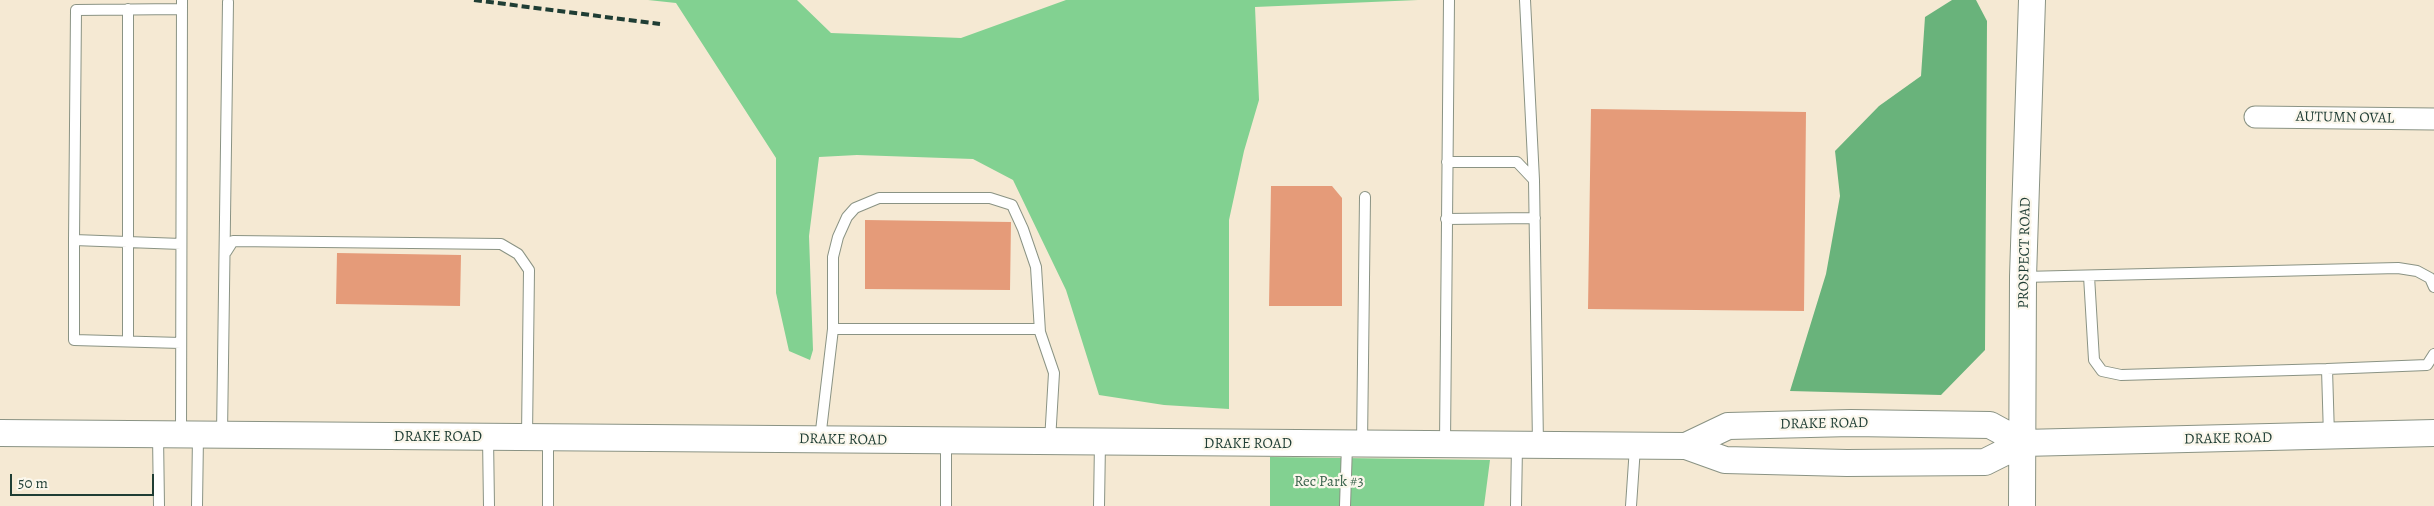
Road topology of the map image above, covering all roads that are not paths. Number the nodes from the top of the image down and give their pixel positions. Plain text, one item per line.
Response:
1 (1449, 0) edge
2 (1525, 0) edge
3 (2032, 0) edge
4 (228, 2) dead end
5 (182, 4) edge
6 (128, 9) junction
7 (2255, 117) dead end
8 (2434, 119) edge
9 (1447, 162) junction
10 (1534, 180) junction
11 (1365, 197) dead end
12 (1534, 218) junction
13 (1446, 219) junction
14 (74, 240) junction
15 (128, 242) junction
16 (181, 244) junction
17 (226, 252) junction
18 (2089, 276) junction
19 (2023, 278) junction
20 (2434, 287) edge
21 (833, 329) junction
22 (1040, 332) junction
23 (128, 341) junction
24 (181, 342) junction
25 (2434, 354) edge
26 (2326, 369) junction
27 (0, 433) edge
28 (2434, 433) edge
29 (190, 435) junction
30 (488, 437) junction
31 (2329, 437) junction
32 (537, 438) junction
33 (820, 440) junction
34 (946, 441) junction
35 (1050, 442) junction
36 (1100, 442) junction
37 (2023, 443) junction
38 (1354, 444) junction
39 (1445, 445) junction
40 (1527, 446) junction
41 (1686, 446) junction
42 (1635, 447) junction
43 (159, 506) edge
44 (197, 506) edge
45 (489, 506) edge
46 (548, 506) edge
47 (946, 506) edge
48 (1099, 506) edge
49 (1345, 506) edge
50 (1516, 506) edge
51 (1632, 506) edge
52 (2022, 506) edge

1 - 9 lane
2 - 10 lane
3 - 19 street, PROSPECT ROAD
4 - 17 lane
5 - 6 lane
5 - 16 lane
6 - 14 lane
6 - 15 lane
7 - 8 street, AUTUMN OVAL
9 - 10 lane
9 - 13 lane
10 - 12 lane
11 - 38 lane
12 - 13 lane
12 - 40 lane
13 - 39 lane
14 - 15 lane
14 - 23 lane
15 - 16 lane
15 - 23 lane
16 - 24 lane
17 - 29 lane
17 - 32 lane
18 - 19 lane
18 - 20 lane
18 - 26 lane
19 - 37 street, PROSPECT ROAD
21 - 22 lane
21 - 22 lane
21 - 33 lane
22 - 35 lane
23 - 24 lane
24 - 29 lane
25 - 26 lane
26 - 31 lane
27 - 29 street, DRAKE ROAD
28 - 31 street, DRAKE ROAD
29 - 30 street, DRAKE ROAD
29 - 43 lane
29 - 44 lane
30 - 32 street, DRAKE ROAD
30 - 45 lane
31 - 37 street, DRAKE ROAD
32 - 33 street, DRAKE ROAD
32 - 46 lane
33 - 34 street, DRAKE ROAD
34 - 35 street, DRAKE ROAD
34 - 47 lane
35 - 36 street, DRAKE ROAD
36 - 38 street, DRAKE ROAD
36 - 48 lane
37 - 41 street, DRAKE ROAD
37 - 41 street, DRAKE ROAD
37 - 52 street, PROSPECT ROAD
38 - 39 street, DRAKE ROAD
38 - 49 lane
39 - 40 street, DRAKE ROAD
40 - 42 street, DRAKE ROAD
40 - 50 lane
41 - 42 street, DRAKE ROAD
42 - 51 lane

